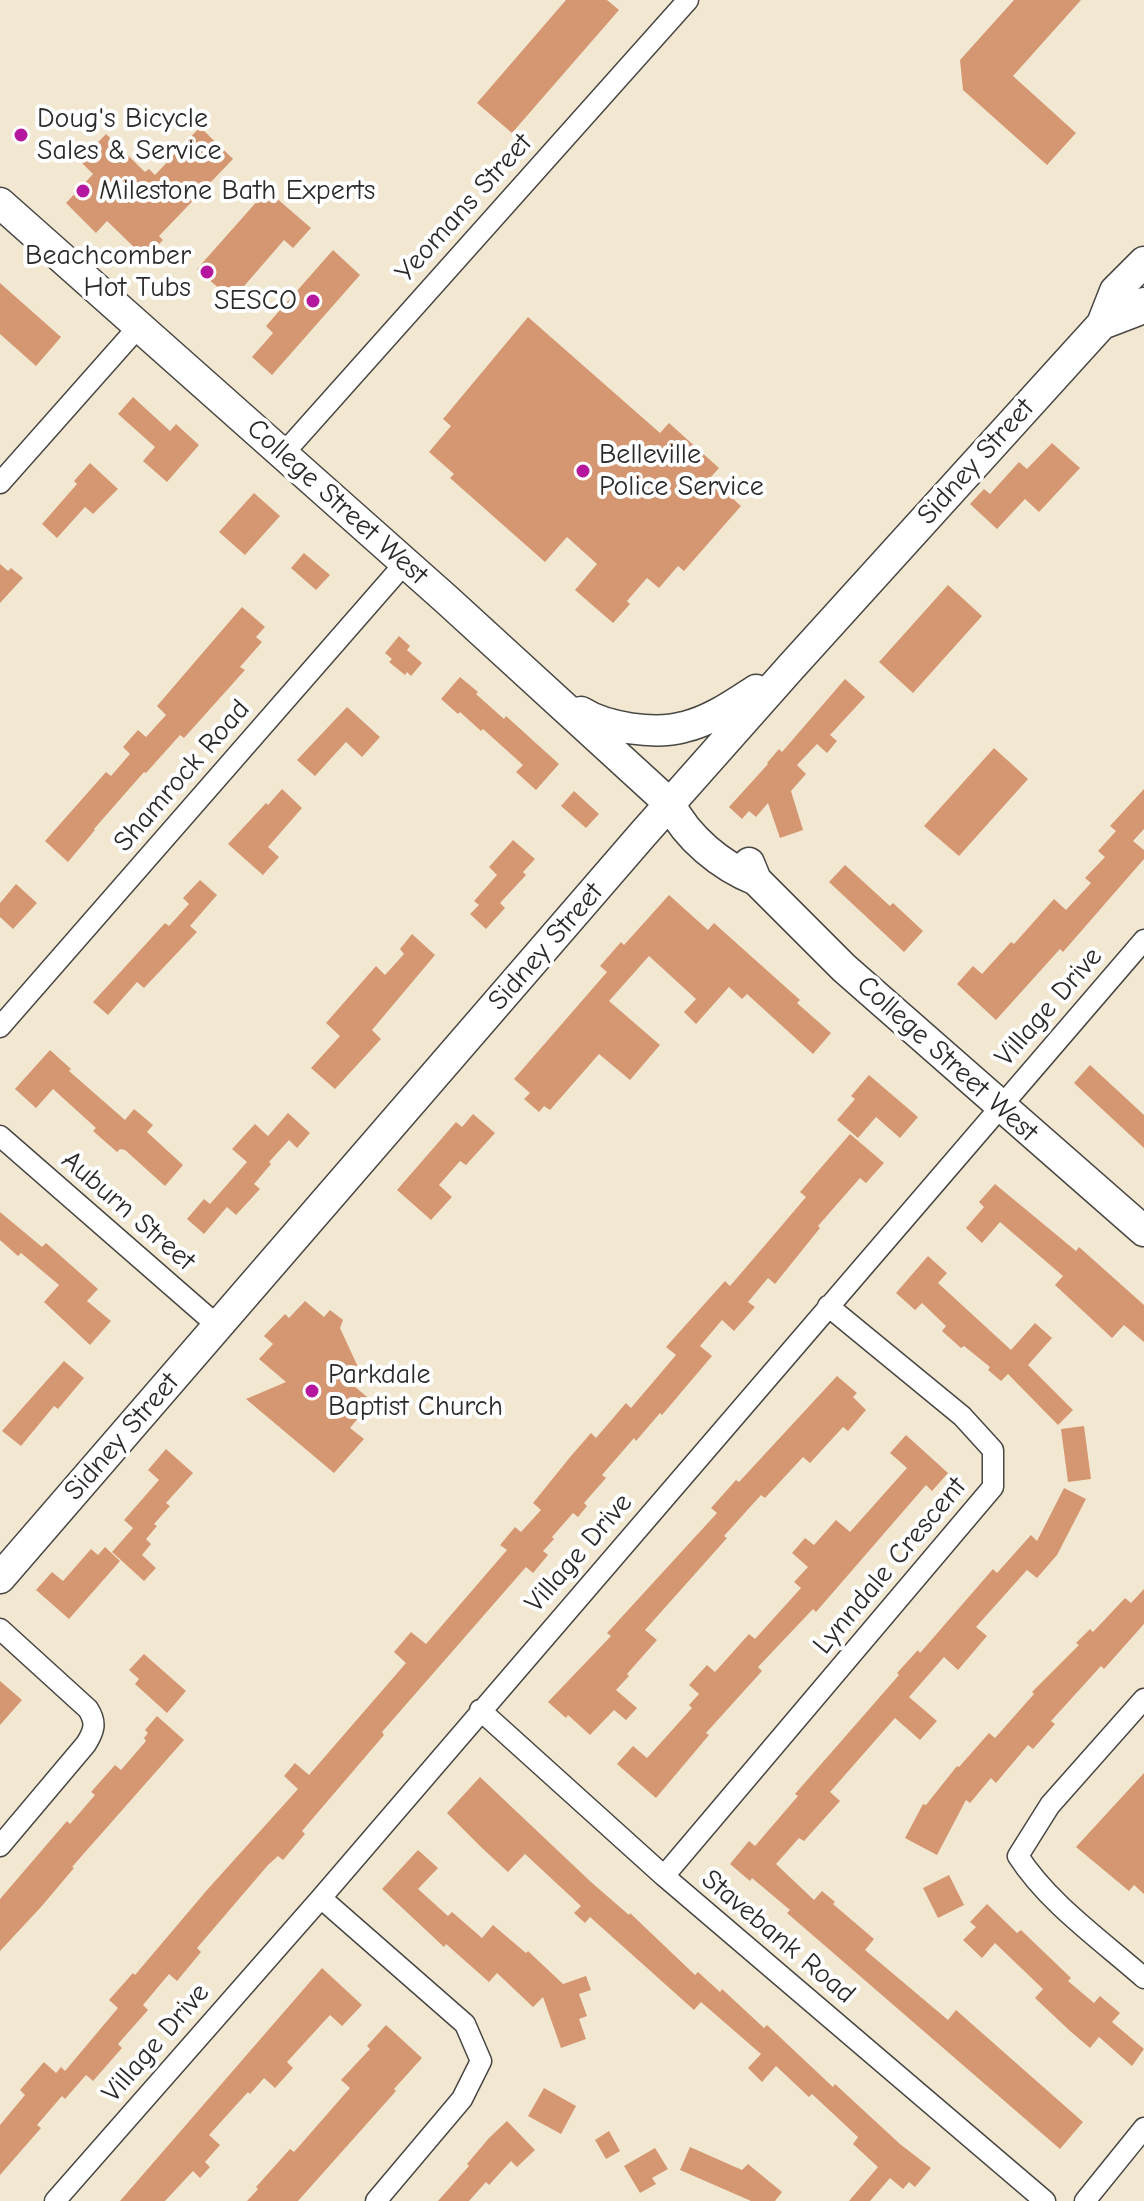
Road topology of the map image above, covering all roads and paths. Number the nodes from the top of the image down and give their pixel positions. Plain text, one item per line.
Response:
1 (688, 0) edge
2 (0, 203) edge
3 (1144, 262) edge
4 (1144, 303) edge
5 (1102, 324) junction
6 (140, 325) junction
7 (283, 454) junction
8 (0, 483) edge
9 (405, 563) junction
10 (791, 667) junction
11 (555, 697) junction
12 (670, 804) junction
13 (1144, 940) edge
14 (0, 1027) edge
15 (1000, 1107) junction
16 (0, 1136) edge
17 (1144, 1231) edge
18 (828, 1306) junction
19 (219, 1327) junction
20 (0, 1578) edge
21 (0, 1629) edge
22 (1144, 1699) edge
23 (480, 1710) junction
24 (0, 1846) edge
25 (664, 1876) junction
26 (321, 1898) junction
27 (1144, 1978) edge
28 (1144, 2128) edge
29 (55, 2201) edge
30 (376, 2201) edge
31 (1045, 2201) edge
32 (1085, 2201) edge

1 - 7 street, Yeomans Street
2 - 6 main road, College Street West
3 - 5 main road, Sidney Street
4 - 5 main road, Sidney Street
5 - 10 main road, Sidney Street
6 - 7 main road, College Street West
6 - 8 street
7 - 9 main road, College Street West
9 - 11 main road, College Street West
9 - 14 street, Shamrock Road
10 - 11 main road
10 - 12 main road, Sidney Street
11 - 12 main road, College Street West
12 - 15 main road, College Street West
12 - 19 main road, Sidney Street
13 - 15 street, Village Drive
15 - 17 main road, College Street West
15 - 18 street, Village Drive
16 - 19 street, Auburn Street
18 - 23 street, Village Drive
18 - 25 street, Lynndale Crescent
19 - 20 main road, Sidney Street
21 - 24 street
22 - 27 street
23 - 25 street, Stavebank Road
23 - 26 street, Village Drive
25 - 31 street, Stavebank Road
26 - 29 street, Village Drive
26 - 30 street
28 - 32 street

